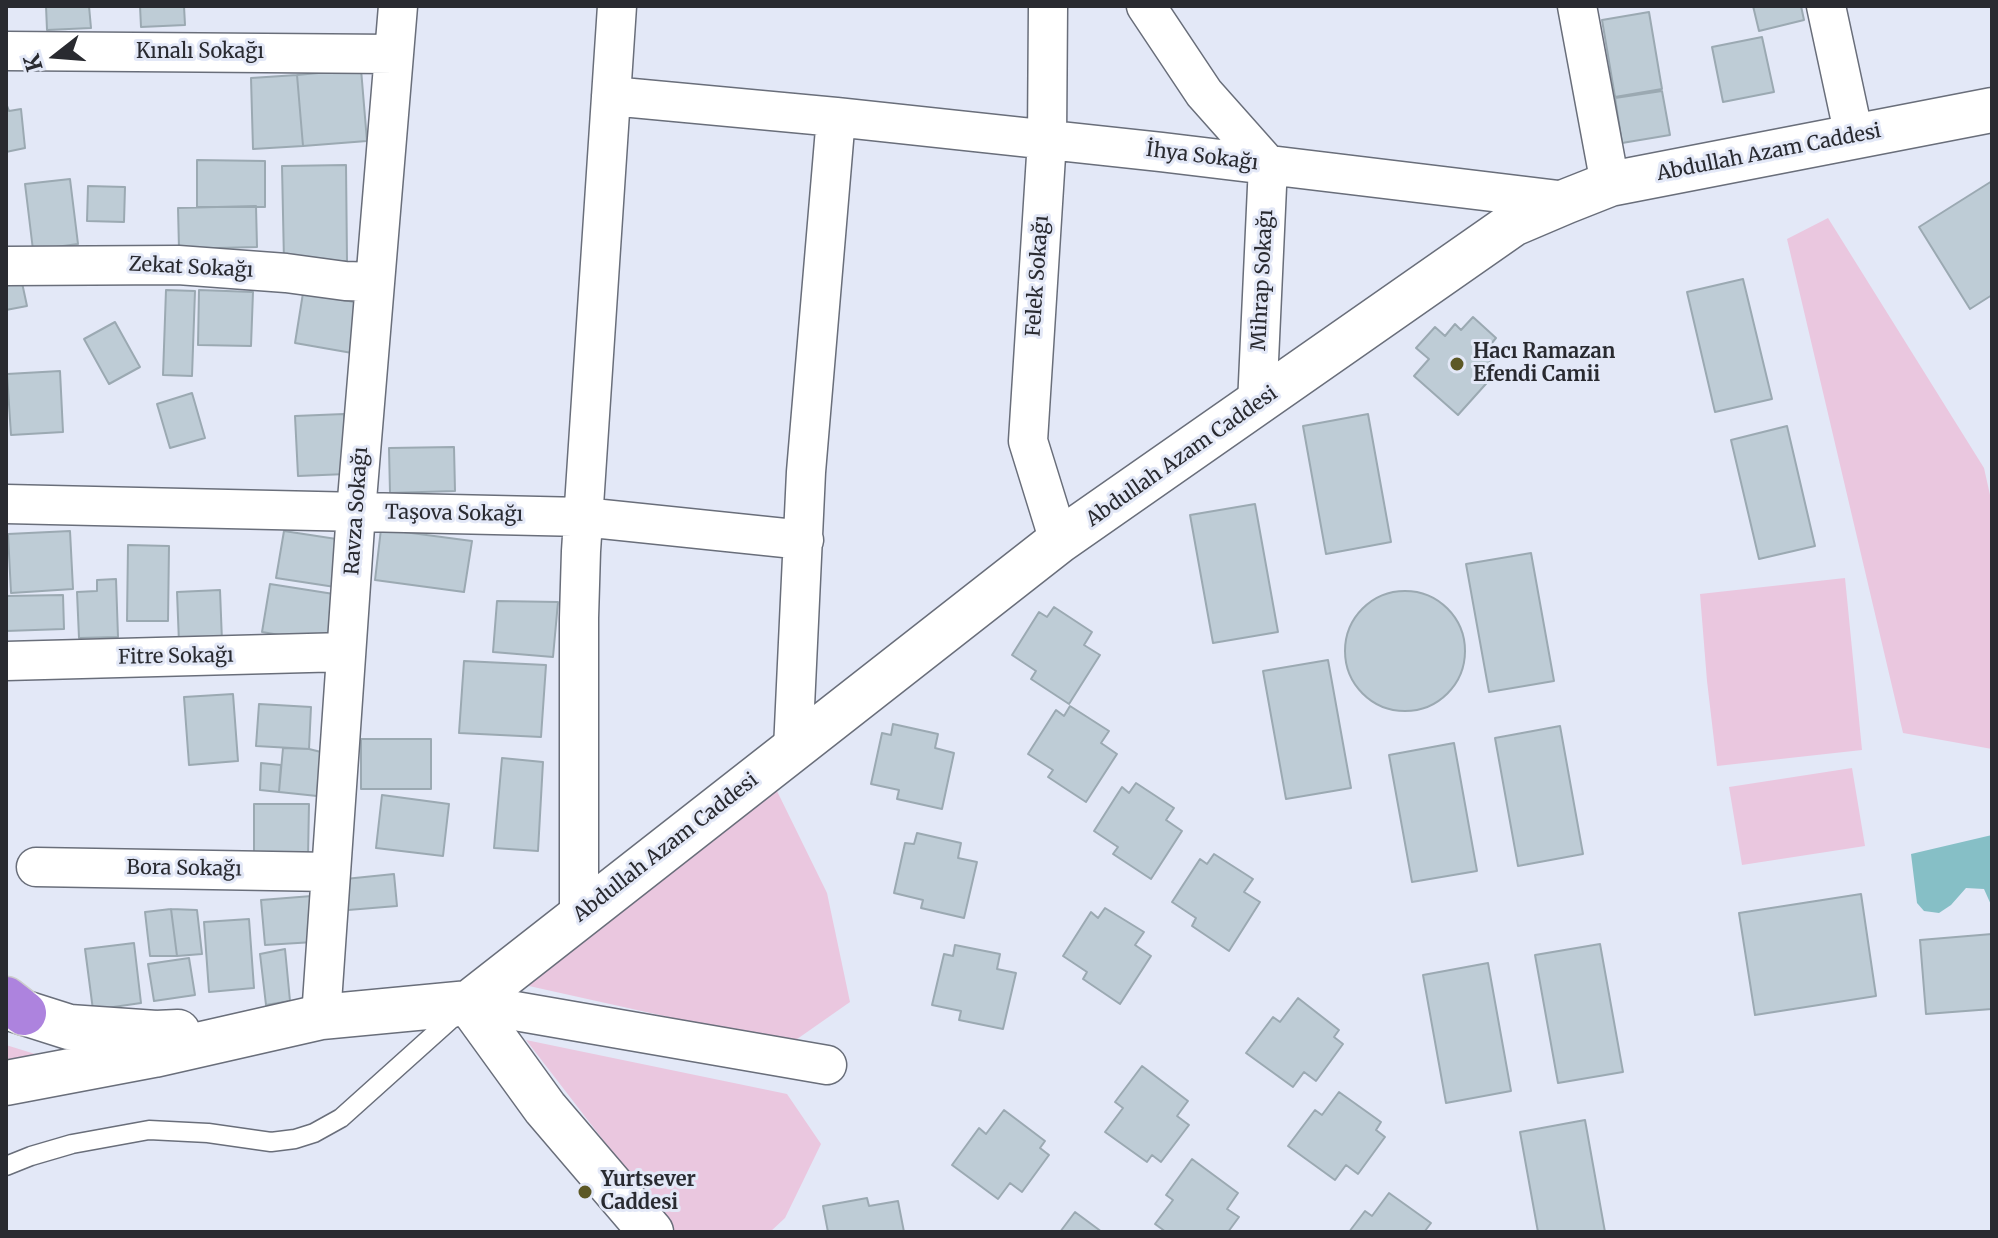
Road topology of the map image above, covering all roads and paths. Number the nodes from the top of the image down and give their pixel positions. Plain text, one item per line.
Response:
1 (398, 6) edge
2 (617, 6) edge
3 (1048, 6) edge
4 (1146, 6) edge
5 (1577, 6) edge
6 (1826, 6) edge
7 (6, 51) edge
8 (394, 54) junction
9 (611, 96) junction
10 (1992, 110) edge
11 (836, 117) junction
12 (1854, 136) junction
13 (1047, 140) junction
14 (1268, 165) junction
15 (1610, 184) junction
16 (1567, 201) junction
17 (6, 266) edge
18 (375, 282) junction
19 (1257, 404) junction
20 (6, 504) edge
21 (356, 512) junction
22 (583, 517) junction
23 (804, 540) junction
24 (1059, 541) junction
25 (346, 652) junction
26 (6, 661) edge
27 (793, 749) junction
28 (36, 867) dead end
29 (331, 872) junction
30 (579, 916) junction
31 (469, 1003) junction
32 (12, 1006) edge
33 (321, 1017) junction
34 (260, 1030) junction
35 (827, 1065) dead end
36 (6, 1083) edge
37 (6, 1166) edge
38 (651, 1232) edge

1 - 8 street, Ravza Sokağı
2 - 9 street
3 - 13 street, Felek Sokağı
4 - 14 street
5 - 15 street
6 - 12 street
7 - 8 street, Kınalı Sokağı
8 - 18 street, Ravza Sokağı
9 - 11 street, İhya Sokağı
9 - 22 street
10 - 12 street, Abdullah Azam Caddesi
11 - 13 street, İhya Sokağı
11 - 23 street
12 - 15 street, Abdullah Azam Caddesi
13 - 14 street, İhya Sokağı
13 - 24 street, Felek Sokağı
14 - 16 street, İhya Sokağı
14 - 19 street, Mihrap Sokağı
15 - 16 street, Abdullah Azam Caddesi
16 - 19 street, Abdullah Azam Caddesi
17 - 18 street, Zekat Sokağı
18 - 21 street, Ravza Sokağı
19 - 24 street, Abdullah Azam Caddesi
20 - 21 street, Taşova Sokağı
21 - 22 street, Taşova Sokağı
21 - 25 street, Ravza Sokağı
22 - 23 street, Taşova Sokağı
22 - 30 street
23 - 27 street
24 - 27 street, Abdullah Azam Caddesi
25 - 26 street, Fitre Sokağı
25 - 29 street, Ravza Sokağı
27 - 30 street, Abdullah Azam Caddesi
28 - 29 street, Bora Sokağı
29 - 33 street, Ravza Sokağı
30 - 31 street, Abdullah Azam Caddesi
31 - 33 street
31 - 35 street
31 - 37 lane
31 - 38 street
32 - 34 street
33 - 34 street
34 - 36 street

